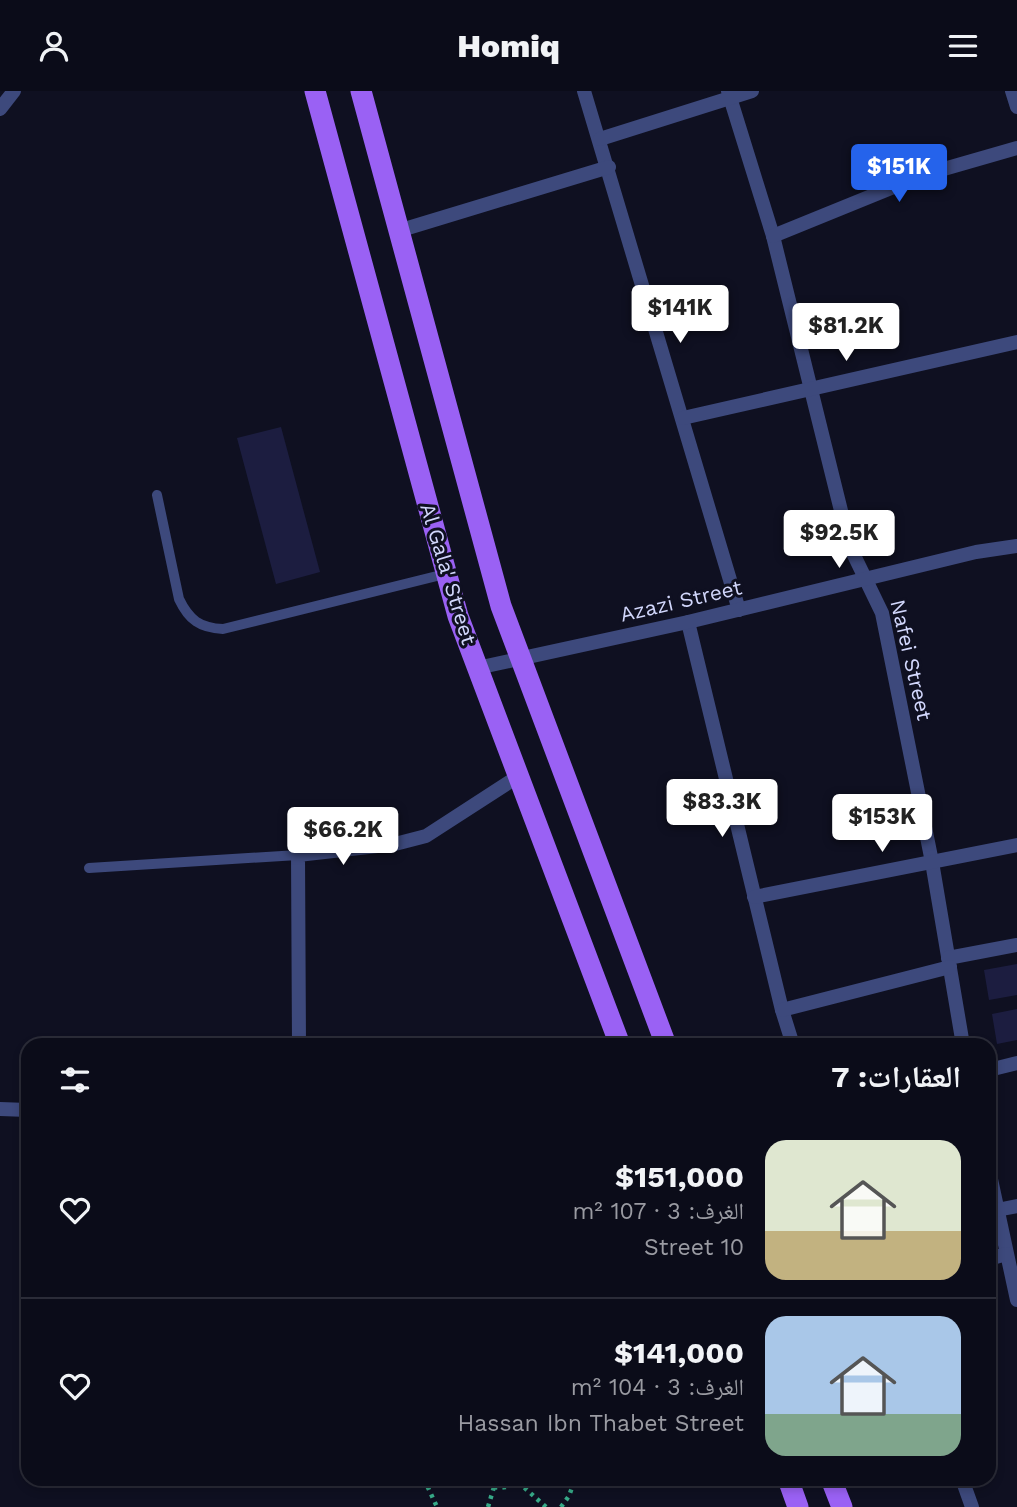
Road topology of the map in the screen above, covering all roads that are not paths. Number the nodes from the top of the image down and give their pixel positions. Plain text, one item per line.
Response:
1 (14, 91) edge
2 (315, 91) edge
3 (360, 91) edge
4 (584, 91) edge
5 (752, 91) edge
6 (1012, 91) edge
7 (729, 95) edge
8 (1017, 107) edge
9 (0, 109) edge
10 (600, 139) junction
11 (1017, 148) edge
12 (609, 167) junction
13 (398, 231) junction
14 (773, 236) junction
15 (1017, 342) edge
16 (813, 388) junction
17 (683, 418) junction
18 (157, 495) dead end
19 (1017, 546) edge
20 (445, 574) junction
21 (865, 579) junction
22 (739, 610) junction
23 (688, 622) junction
24 (520, 658) junction
25 (477, 668) junction
26 (517, 777) junction
27 (1017, 845) edge
28 (298, 855) junction
29 (932, 862) junction
30 (89, 868) dead end
31 (754, 897) junction
32 (1017, 945) edge
33 (949, 962) junction
34 (782, 1010) junction
35 (299, 1038) edge
36 (617, 1038) edge
37 (663, 1038) edge
38 (791, 1038) edge
39 (963, 1038) edge
40 (1017, 1063) edge
41 (996, 1068) edge
42 (0, 1109) edge
43 (21, 1110) edge
44 (996, 1205) edge
45 (1017, 1206) edge
46 (997, 1210) junction
47 (1006, 1254) junction
48 (996, 1257) edge
49 (1017, 1300) edge
50 (791, 1486) edge
51 (834, 1486) edge
52 (964, 1486) edge
53 (799, 1507) edge
54 (842, 1507) edge
55 (972, 1507) edge

1 - 9 street
2 - 20 main road, Al Gala' Street
3 - 13 main road, Al Gala' Street
4 - 10 street
5 - 7 street
6 - 8 street
7 - 10 street
7 - 14 street, Nafei Street
10 - 12 street
11 - 14 street
12 - 13 street
12 - 17 street
13 - 24 main road, Al Gala' Street
14 - 16 street, Nafei Street
15 - 16 street
16 - 17 street
16 - 21 street, Nafei Street
17 - 22 street
18 - 20 lane
19 - 21 street, Azazi Street
20 - 25 main road, Al Gala' Street
21 - 22 street, Azazi Street
21 - 29 street, Nafei Street
22 - 23 street, Azazi Street
23 - 24 street, Azazi Street
23 - 31 street
24 - 25 street, Azazi Street
24 - 37 main road, Al Gala' Street
25 - 26 main road, Al Gala' Street
26 - 28 street
26 - 36 main road, Al Gala' Street
27 - 29 street
28 - 30 lane
28 - 35 street
29 - 31 street
29 - 33 street, Nafei Street
31 - 34 street
32 - 33 street
33 - 34 street
33 - 39 street, Nafei Street
34 - 38 street
40 - 41 street
42 - 43 street
44 - 46 street
45 - 46 street
46 - 47 street
47 - 48 street
47 - 49 street
50 - 53 main road
51 - 54 main road
52 - 55 street

